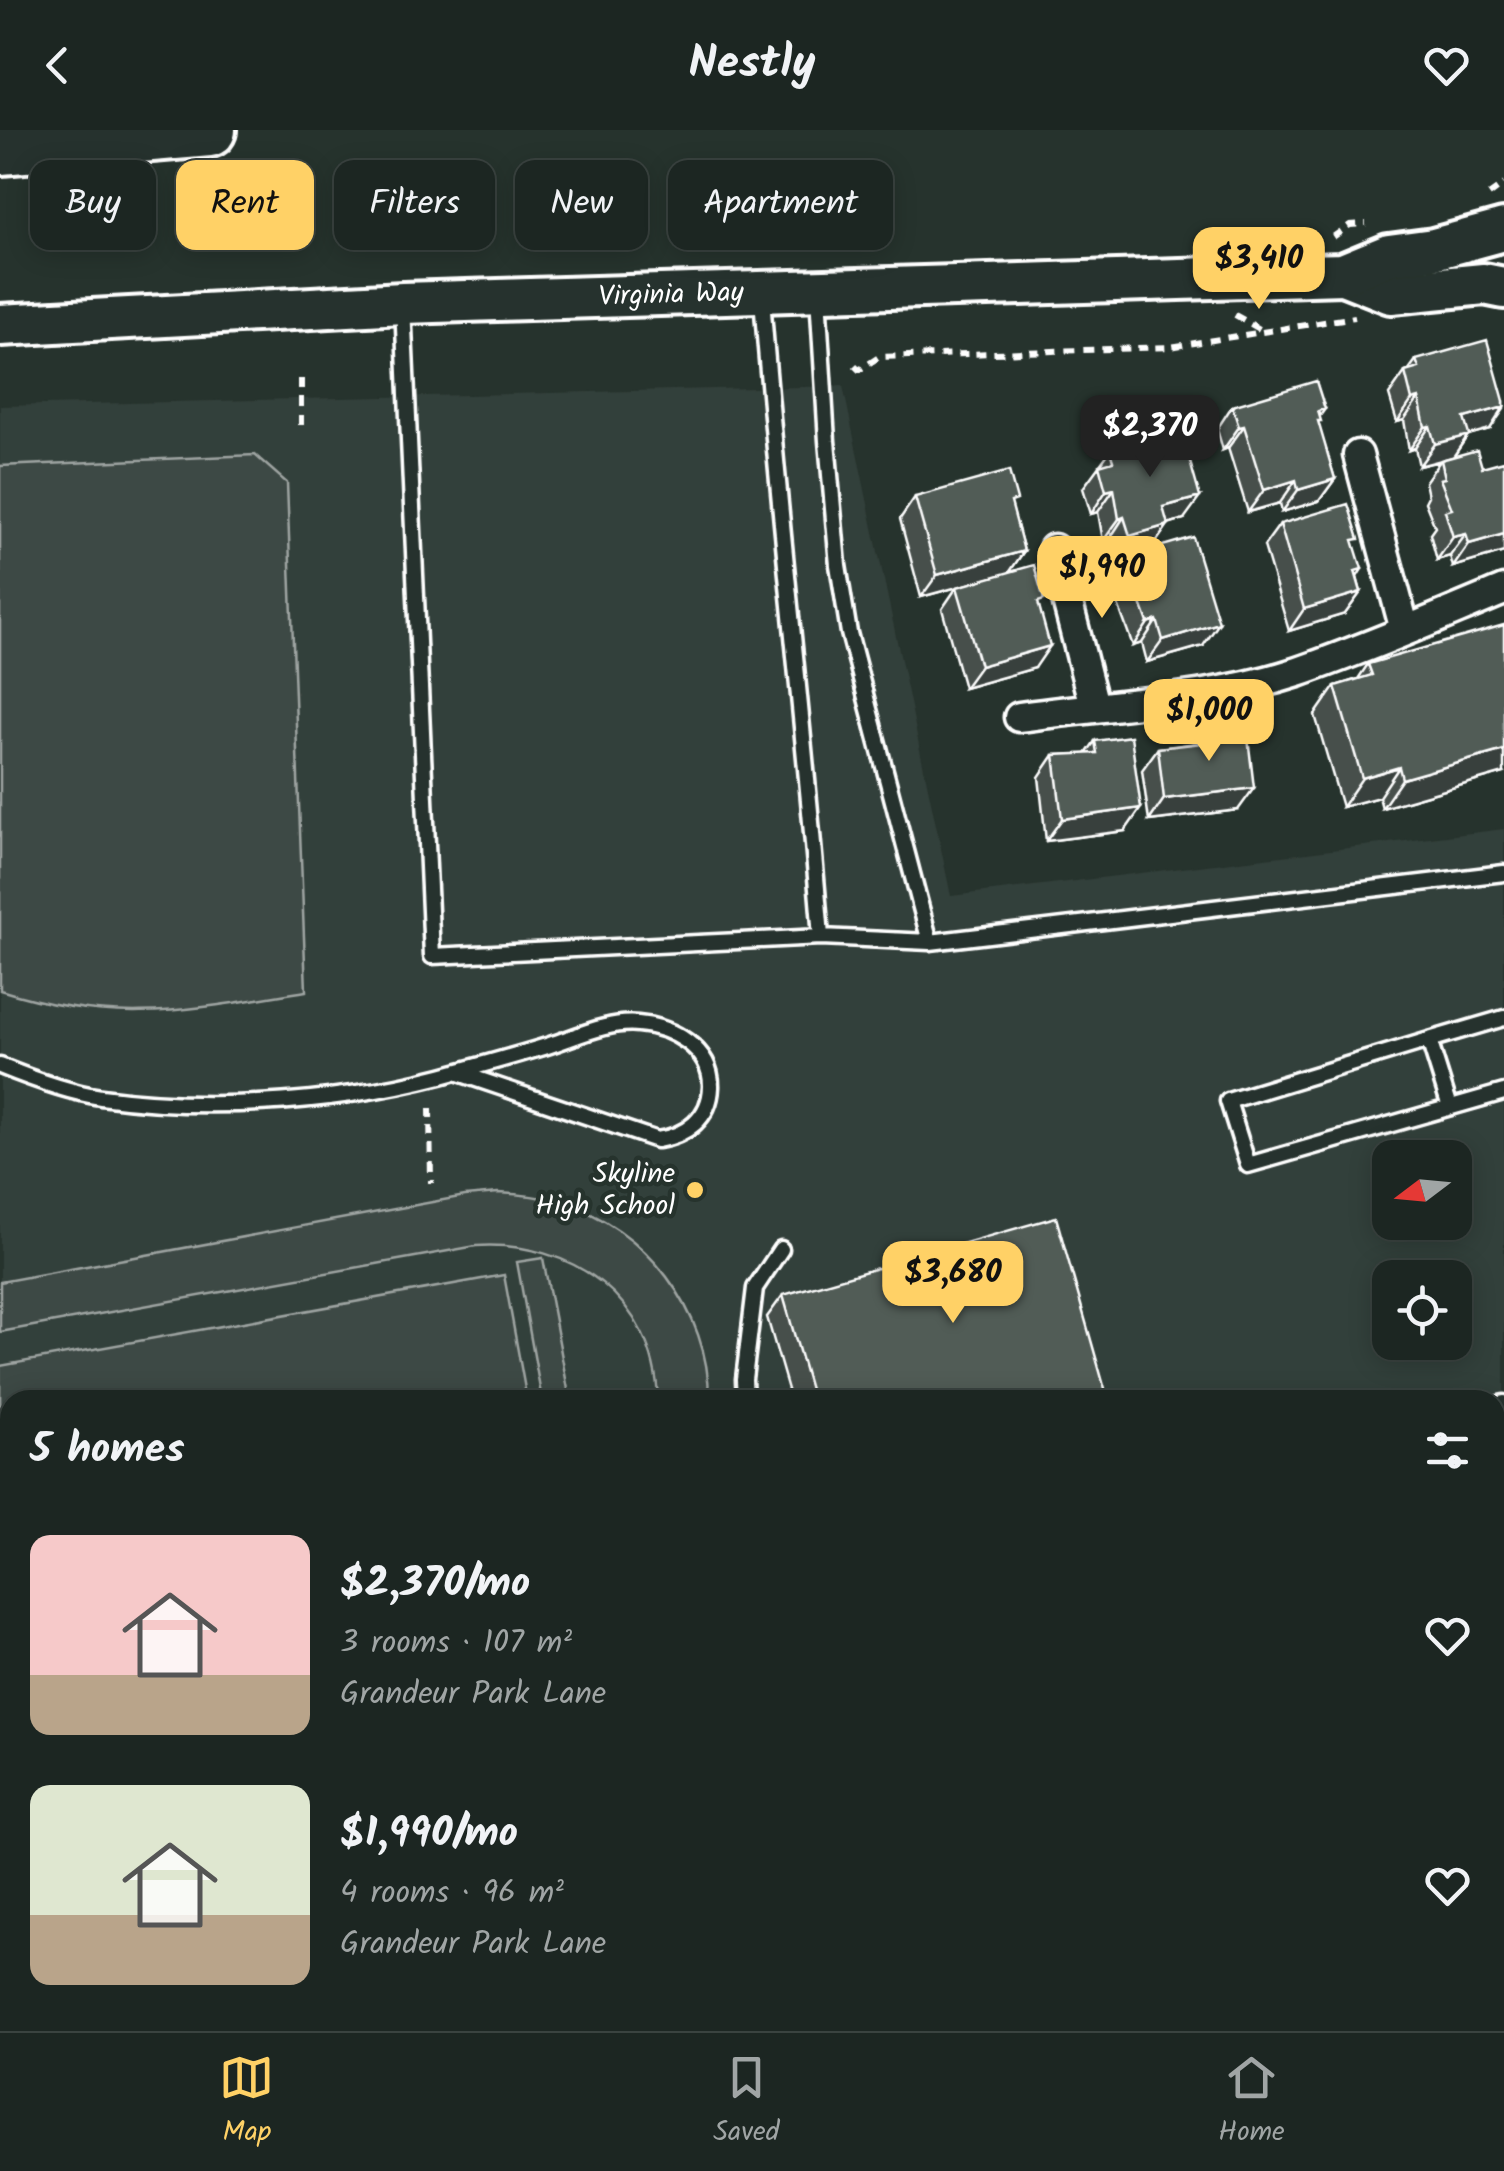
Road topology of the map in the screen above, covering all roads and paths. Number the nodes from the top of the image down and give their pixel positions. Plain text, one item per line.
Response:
1 (209, 130) edge
2 (0, 148) edge
3 (1504, 230) edge
4 (1343, 274) junction
5 (1504, 288) edge
6 (818, 291) junction
7 (761, 292) junction
8 (403, 302) junction
9 (1363, 316) dead end
10 (0, 324) edge
11 (855, 366) dead end
12 (301, 371) dead end
13 (301, 425) dead end
14 (1358, 455) dead end
15 (1054, 549) dead end
16 (1504, 590) edge
17 (1405, 630) junction
18 (1094, 706) junction
19 (1019, 717) dead end
20 (1504, 873) edge
21 (821, 937) junction
22 (930, 942) junction
23 (1504, 1018) edge
24 (1428, 1040) junction
25 (0, 1066) edge
26 (456, 1072) junction
27 (1504, 1092) edge
28 (1450, 1107) junction
29 (430, 1108) dead end
30 (432, 1183) dead end
31 (781, 1249) dead end
32 (745, 1390) edge

1 - 2 highway
3 - 4 street, Virginia Way
4 - 5 street, Virginia Way
4 - 6 street, Virginia Way
6 - 7 street, Virginia Way
6 - 22 lane
7 - 8 street, Virginia Way
7 - 21 lane
8 - 10 street, Virginia Way
8 - 21 lane
9 - 11 path
12 - 13 path
14 - 17 street
15 - 18 street
16 - 17 street
17 - 18 street
18 - 19 street
20 - 22 lane
21 - 22 lane
23 - 24 lane
24 - 28 lane
24 - 28 lane
25 - 26 lane
26 - 26 lane
27 - 28 lane
29 - 30 path
31 - 32 lane

